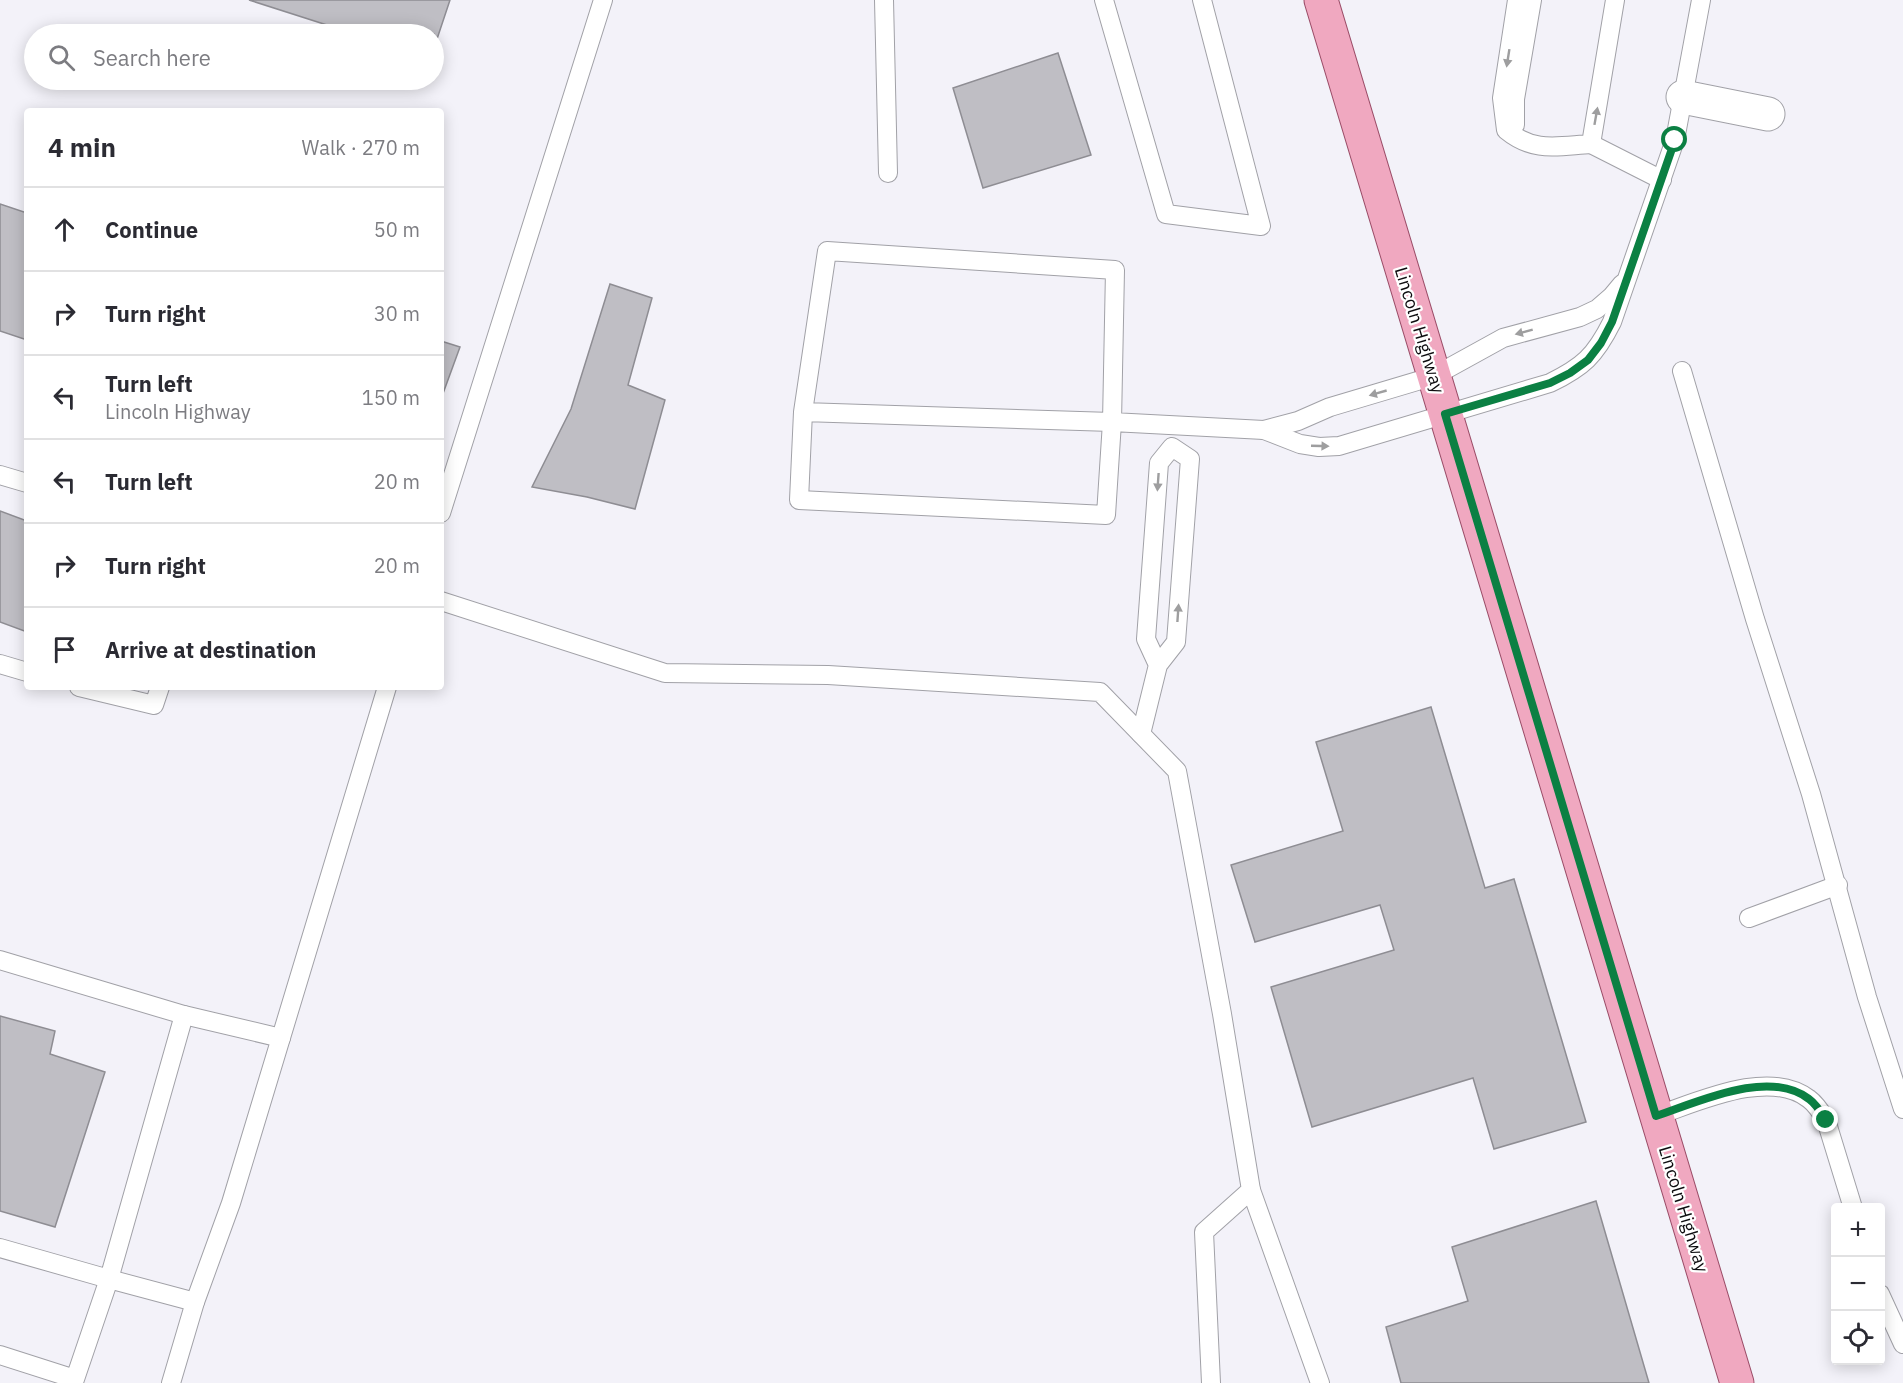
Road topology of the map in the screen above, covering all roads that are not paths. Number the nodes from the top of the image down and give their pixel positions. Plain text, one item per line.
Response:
1 (603, 0) edge
2 (884, 0) edge
3 (1104, 0) edge
4 (1202, 0) edge
5 (1321, 0) edge
6 (1517, 0) edge
7 (1532, 0) edge
8 (1616, 0) edge
9 (1701, 0) edge
10 (1683, 97) junction
11 (1768, 114) dead end
12 (1520, 141) junction
13 (1591, 144) junction
14 (888, 173) dead end
15 (1662, 180) junction
16 (1628, 276) junction
17 (1682, 371) dead end
18 (1434, 376) junction
19 (803, 412) junction
20 (1445, 414) junction
21 (1112, 422) junction
22 (1169, 424) junction
23 (1264, 430) junction
24 (1172, 447) junction
25 (0, 476) edge
26 (24, 482) edge
27 (444, 504) edge
28 (444, 602) edge
29 (0, 664) edge
30 (1158, 665) junction
31 (24, 671) edge
32 (92, 690) edge
33 (159, 690) edge
34 (386, 690) edge
35 (1141, 734) junction
36 (1838, 885) junction
37 (1749, 918) dead end
38 (0, 960) edge
39 (184, 1015) junction
40 (280, 1038) junction
41 (1903, 1109) edge
42 (1656, 1116) junction
43 (1251, 1190) junction
44 (1851, 1203) edge
45 (0, 1248) edge
46 (110, 1279) junction
47 (195, 1302) junction
48 (1885, 1303) edge
49 (1903, 1344) edge
50 (0, 1354) edge
51 (75, 1381) edge
52 (171, 1383) edge
53 (1211, 1383) edge
54 (1320, 1383) edge
55 (1737, 1383) edge

1 - 27 lane
2 - 14 lane
3 - 4 lane
5 - 18 main road, Lincoln Highway
6 -> 12 lane
7 - 12 lane
13 -> 8 lane
9 - 10 lane
10 - 11 street
10 - 15 lane
12 - 13 lane
13 - 15 lane
15 - 16 lane
16 -> 18 lane
16 - 20 lane
17 - 36 lane
18 - 20 main road, Lincoln Highway
18 -> 23 lane
19 - 21 lane
19 - 21 lane
19 - 21 lane
23 -> 20 lane
20 - 42 main road, Lincoln Highway
21 - 22 lane
22 - 23 lane
22 - 24 lane
24 -> 30 lane
30 -> 24 lane
25 - 26 lane
28 - 35 lane
29 - 31 lane
30 - 35 lane
32 - 33 lane
34 - 40 lane
35 - 43 lane
36 - 37 lane
36 - 41 lane
38 - 39 lane
39 - 40 lane
39 - 46 lane
40 - 47 lane
42 - 44 lane
42 - 55 main road, Lincoln Highway
43 - 53 lane
43 - 54 lane
45 - 46 lane
46 - 47 lane
46 - 51 lane
47 - 52 lane
48 - 49 lane
50 - 51 lane

